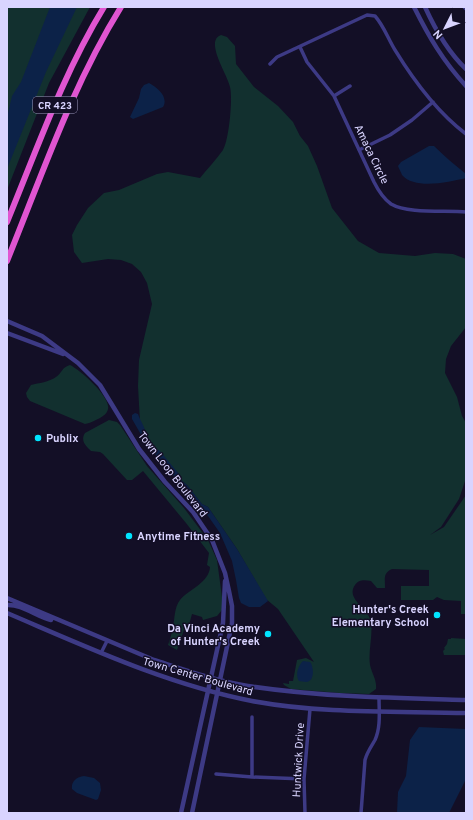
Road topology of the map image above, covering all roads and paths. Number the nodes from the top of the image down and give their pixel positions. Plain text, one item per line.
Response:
1 (104, 7) edge
2 (121, 7) edge
3 (414, 7) edge
4 (425, 7) edge
5 (300, 46) junction
6 (270, 64) dead end
7 (466, 70) edge
8 (350, 86) dead end
9 (466, 86) edge
10 (334, 96) junction
11 (433, 102) junction
12 (466, 134) edge
13 (359, 150) junction
14 (466, 212) edge
15 (7, 222) edge
16 (7, 260) edge
17 (7, 321) edge
18 (7, 333) edge
19 (42, 336) junction
20 (28, 342) junction
21 (67, 355) junction
22 (225, 573) junction
23 (7, 598) edge
24 (7, 606) edge
25 (7, 613) edge
26 (59, 621) junction
27 (107, 641) junction
28 (101, 654) junction
29 (211, 677) junction
30 (221, 680) junction
31 (207, 690) junction
32 (217, 693) junction
33 (379, 698) junction
34 (466, 700) edge
35 (310, 709) junction
36 (379, 711) junction
37 (466, 713) edge
38 (252, 717) dead end
39 (216, 774) dead end
40 (252, 777) junction
41 (304, 779) junction
42 (180, 813) edge
43 (192, 813) edge
44 (305, 813) edge
45 (361, 813) edge

1 - 15 highway, CR 423
2 - 16 highway, CR 423
3 - 9 street
4 - 7 street
5 - 6 street
5 - 10 street, Amaca Circle
5 - 11 street
8 - 10 street
10 - 13 street, Amaca Circle
11 - 12 street
11 - 13 street
13 - 14 street, Amaca Circle
17 - 19 street, Town Loop Boulevard
18 - 20 street, Town Loop Boulevard
19 - 20 street
19 - 21 street, Town Loop Boulevard
20 - 21 street, Town Loop Boulevard
21 - 22 street, Town Loop Boulevard
22 - 29 street, Town Loop Boulevard
22 - 30 street, Town Loop Boulevard
23 - 26 street, Town Center Boulevard
24 - 26 street, Town Center Boulevard
25 - 28 street, Town Center Boulevard
26 - 27 street, Town Center Boulevard
27 - 28 street
27 - 29 street, Town Center Boulevard
28 - 31 street, Town Center Boulevard
29 - 30 street, Town Center Boulevard
29 - 31 street, Town Loop Boulevard
30 - 32 street, Town Loop Boulevard
30 - 33 street, Town Center Boulevard
31 - 32 street, Town Center Boulevard
31 - 42 street, Town Loop Boulevard
32 - 35 street, Town Center Boulevard
32 - 43 street, Town Loop Boulevard
33 - 34 street, Town Center Boulevard
33 - 36 street
35 - 36 street, Town Center Boulevard
35 - 41 street, Huntwick Drive
36 - 37 street, Town Center Boulevard
36 - 45 street
38 - 40 street
39 - 40 street
40 - 41 street
41 - 44 street, Huntwick Drive

